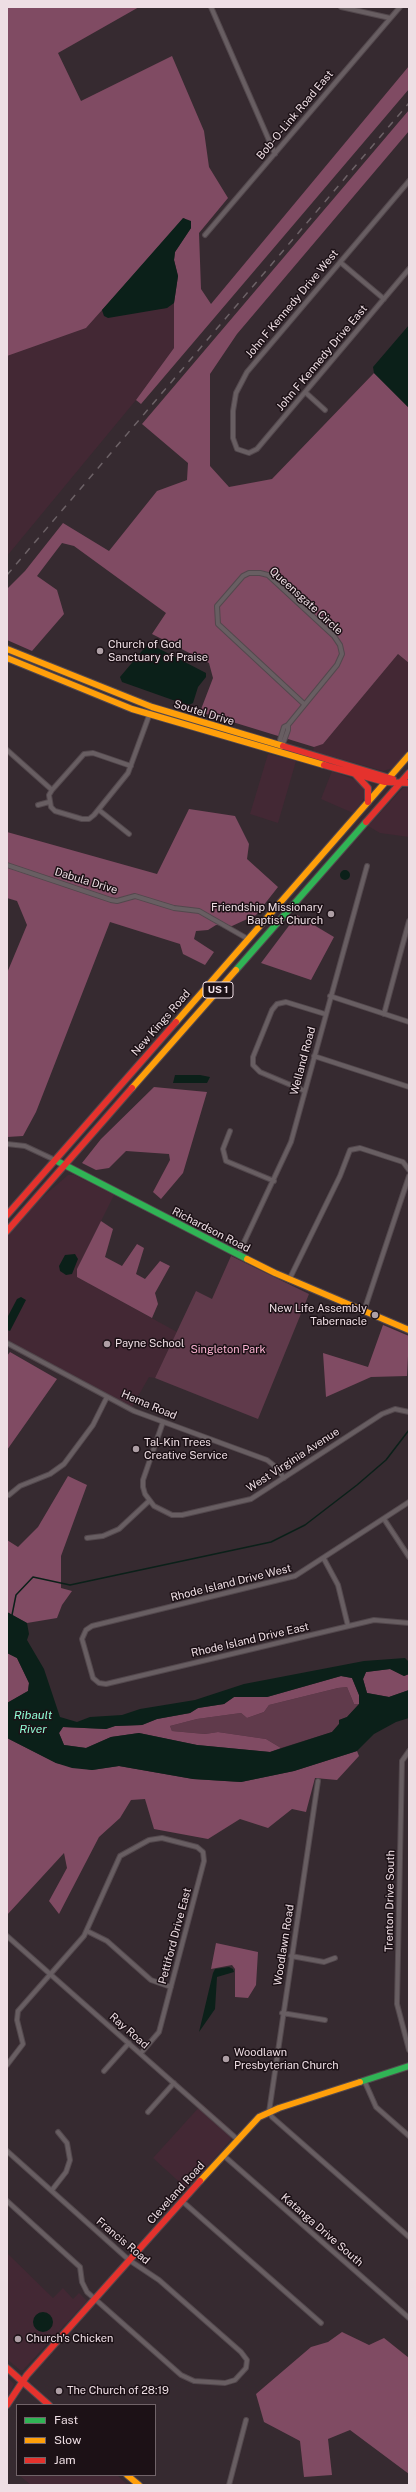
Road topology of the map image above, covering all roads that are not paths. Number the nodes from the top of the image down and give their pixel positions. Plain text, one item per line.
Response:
1 (211, 7) edge
2 (341, 7) edge
3 (400, 7) edge
4 (390, 18) junction
5 (275, 154) junction
6 (409, 181) edge
7 (205, 235) dead end
8 (340, 262) junction
9 (409, 269) edge
10 (384, 299) junction
11 (305, 392) junction
12 (325, 410) dead end
13 (245, 452) joint
14 (7, 649) edge
15 (7, 658) edge
16 (304, 704) junction
17 (152, 708) junction
18 (149, 715) junction
19 (281, 744) junction
20 (7, 750) edge
21 (277, 753) junction
22 (409, 755) edge
23 (131, 766) junction
24 (409, 773) edge
25 (355, 774) junction
26 (387, 780) junction
27 (401, 782) junction
28 (409, 783) edge
29 (52, 790) junction
30 (48, 802) junction
31 (368, 802) junction
32 (38, 805) dead end
33 (99, 810) junction
34 (128, 834) dead end
35 (7, 865) edge
36 (367, 866) dead end
37 (289, 892) junction
38 (298, 898) junction
39 (409, 921) edge
40 (248, 939) junction
41 (330, 996) junction
42 (325, 1014) junction
43 (384, 1014) junction
44 (409, 1022) edge
45 (167, 1032) junction
46 (175, 1039) junction
47 (314, 1056) junction
48 (409, 1087) edge
49 (305, 1091) junction
50 (230, 1131) dead end
51 (7, 1144) edge
52 (55, 1160) junction
53 (64, 1165) junction
54 (409, 1169) edge
55 (409, 1176) edge
56 (274, 1181) junction
57 (7, 1215) edge
58 (7, 1231) edge
59 (238, 1255) junction
60 (289, 1280) junction
61 (364, 1311) junction
62 (409, 1330) edge
63 (7, 1343) edge
64 (107, 1396) junction
65 (409, 1412) edge
66 (163, 1422) junction
67 (284, 1478) junction
68 (9, 1495) dead end
69 (149, 1500) junction
70 (409, 1502) edge
71 (384, 1520) junction
72 (87, 1538) dead end
73 (409, 1557) edge
74 (324, 1559) junction
75 (409, 1623) edge
76 (348, 1626) junction
77 (95, 1681) joint
78 (408, 1751) edge
79 (318, 1781) dead end
80 (87, 1931) junction
81 (7, 1936) edge
82 (291, 1956) junction
83 (335, 1958) dead end
84 (50, 1974) junction
85 (171, 1987) junction
86 (282, 2013) junction
87 (325, 2020) dead end
88 (129, 2043) junction
89 (409, 2050) edge
90 (140, 2053) junction
91 (7, 2066) edge
92 (409, 2066) edge
93 (104, 2071) dead end
94 (364, 2080) junction
95 (174, 2083) junction
96 (148, 2112) dead end
97 (269, 2112) junction
98 (58, 2132) dead end
99 (409, 2136) edge
100 (238, 2139) junction
101 (7, 2151) edge
102 (223, 2155) junction
103 (52, 2190) junction
104 (7, 2201) edge
105 (182, 2201) junction
106 (409, 2237) edge
107 (129, 2260) junction
108 (95, 2299) junction
109 (409, 2318) edge
110 (322, 2323) dead end
111 (7, 2368) edge
112 (22, 2381) junction
113 (48, 2404) edge
114 (7, 2405) edge
115 (246, 2420) dead end
116 (128, 2476) edge
117 (138, 2485) edge
118 (229, 2485) edge

1 - 5 street
2 - 4 street
3 - 4 street, Bob-O-Link Road East
4 - 5 street, Bob-O-Link Road East
5 - 7 street, Bob-O-Link Road East
6 - 8 street, John F Kennedy Drive West
8 - 10 street
8 - 13 street, John F Kennedy Drive West
9 - 10 street, John F Kennedy Drive East
10 - 11 street, John F Kennedy Drive East
11 - 12 street
11 - 13 street, John F Kennedy Drive East
14 - 17 main road, Soutel Drive
15 - 18 main road, Soutel Drive
16 - 16 street, Queensgate Circle
16 - 19 street, Queensgate Circle
17 - 18 street
17 - 19 main road, Soutel Drive
18 - 21 main road, Soutel Drive
18 - 23 street
19 - 21 street
19 - 26 main road, Soutel Drive
20 - 29 street
21 - 25 main road, Soutel Drive
22 - 26 main road, New Kings Road / US 1
23 - 29 street
23 - 33 street
24 - 27 main road, New Kings Road / US 1
25 - 26 main road, Soutel Drive
25 - 31 main road
26 - 27 main road, Soutel Drive
26 - 31 main road, New Kings Road / US 1
27 - 28 main road, Soutel Drive
27 - 38 main road, New Kings Road / US 1
29 - 30 street
30 - 32 street
30 - 33 street
31 - 37 main road, New Kings Road / US 1
33 - 34 street
35 - 40 street, Dabula Drive
36 - 41 street, Welland Road
37 - 38 street
37 - 40 main road, New Kings Road / US 1
38 - 46 main road, New Kings Road / US 1
39 - 43 street
40 - 45 main road, New Kings Road / US 1
41 - 42 street, Welland Road
41 - 43 street
42 - 47 street, Welland Road
42 - 49 street
43 - 44 street
45 - 46 street
45 - 52 main road, New Kings Road / US 1
46 - 53 main road, New Kings Road / US 1
47 - 48 street
47 - 49 street, Welland Road
49 - 56 street, Welland Road
50 - 56 street
51 - 52 street, Richardson Road
52 - 53 main road, Richardson Road
52 - 57 main road, New Kings Road / US 1
53 - 58 main road, New Kings Road / US 1
53 - 59 main road, Richardson Road
54 - 60 street
55 - 61 street
56 - 59 street, Welland Road
59 - 60 main road, Richardson Road
60 - 61 main road, Richardson Road
61 - 62 main road, Richardson Road
63 - 64 street, Hema Road
64 - 66 street, Hema Road
64 - 68 street
65 - 67 street, West Virginia Avenue
66 - 67 street, Hema Road
66 - 69 street
67 - 69 street, West Virginia Avenue
69 - 72 street
70 - 71 street, Rhode Island Drive West
71 - 73 street
71 - 74 street, Rhode Island Drive West
74 - 76 street
74 - 77 street, Rhode Island Drive West
75 - 76 street, Rhode Island Drive East
76 - 77 street, Rhode Island Drive East
78 - 89 street, Trenton Drive South
79 - 82 street, Woodlawn Road
80 - 84 street, Pettiford Drive East
80 - 85 street
80 - 85 street, Pettiford Drive East
81 - 84 street, Ray Road
82 - 83 street
82 - 86 street, Woodlawn Road
84 - 88 street, Ray Road
84 - 91 street, Pettiford Drive East
85 - 90 street, Pettiford Drive East
86 - 87 street
86 - 97 street, Woodlawn Road
88 - 90 street, Ray Road
88 - 93 street
90 - 95 street, Ray Road
92 - 94 main road, Cleveland Road
94 - 97 main road, Cleveland Road
94 - 99 street
95 - 96 street
95 - 100 street, Ray Road
97 - 100 main road, Cleveland Road
97 - 106 street
98 - 103 street
100 - 102 main road, Cleveland Road
101 - 103 street, Francis Road
102 - 105 main road, Cleveland Road
102 - 109 street, Katanga Drive South
103 - 107 street, Francis Road
104 - 108 street
105 - 107 main road, Cleveland Road
105 - 110 street
107 - 108 main road, Cleveland Road
107 - 108 street, Francis Road
108 - 112 main road, Cleveland Road
111 - 112 main road
112 - 113 main road
112 - 114 main road, Cleveland Road
115 - 118 street
116 - 117 main road

